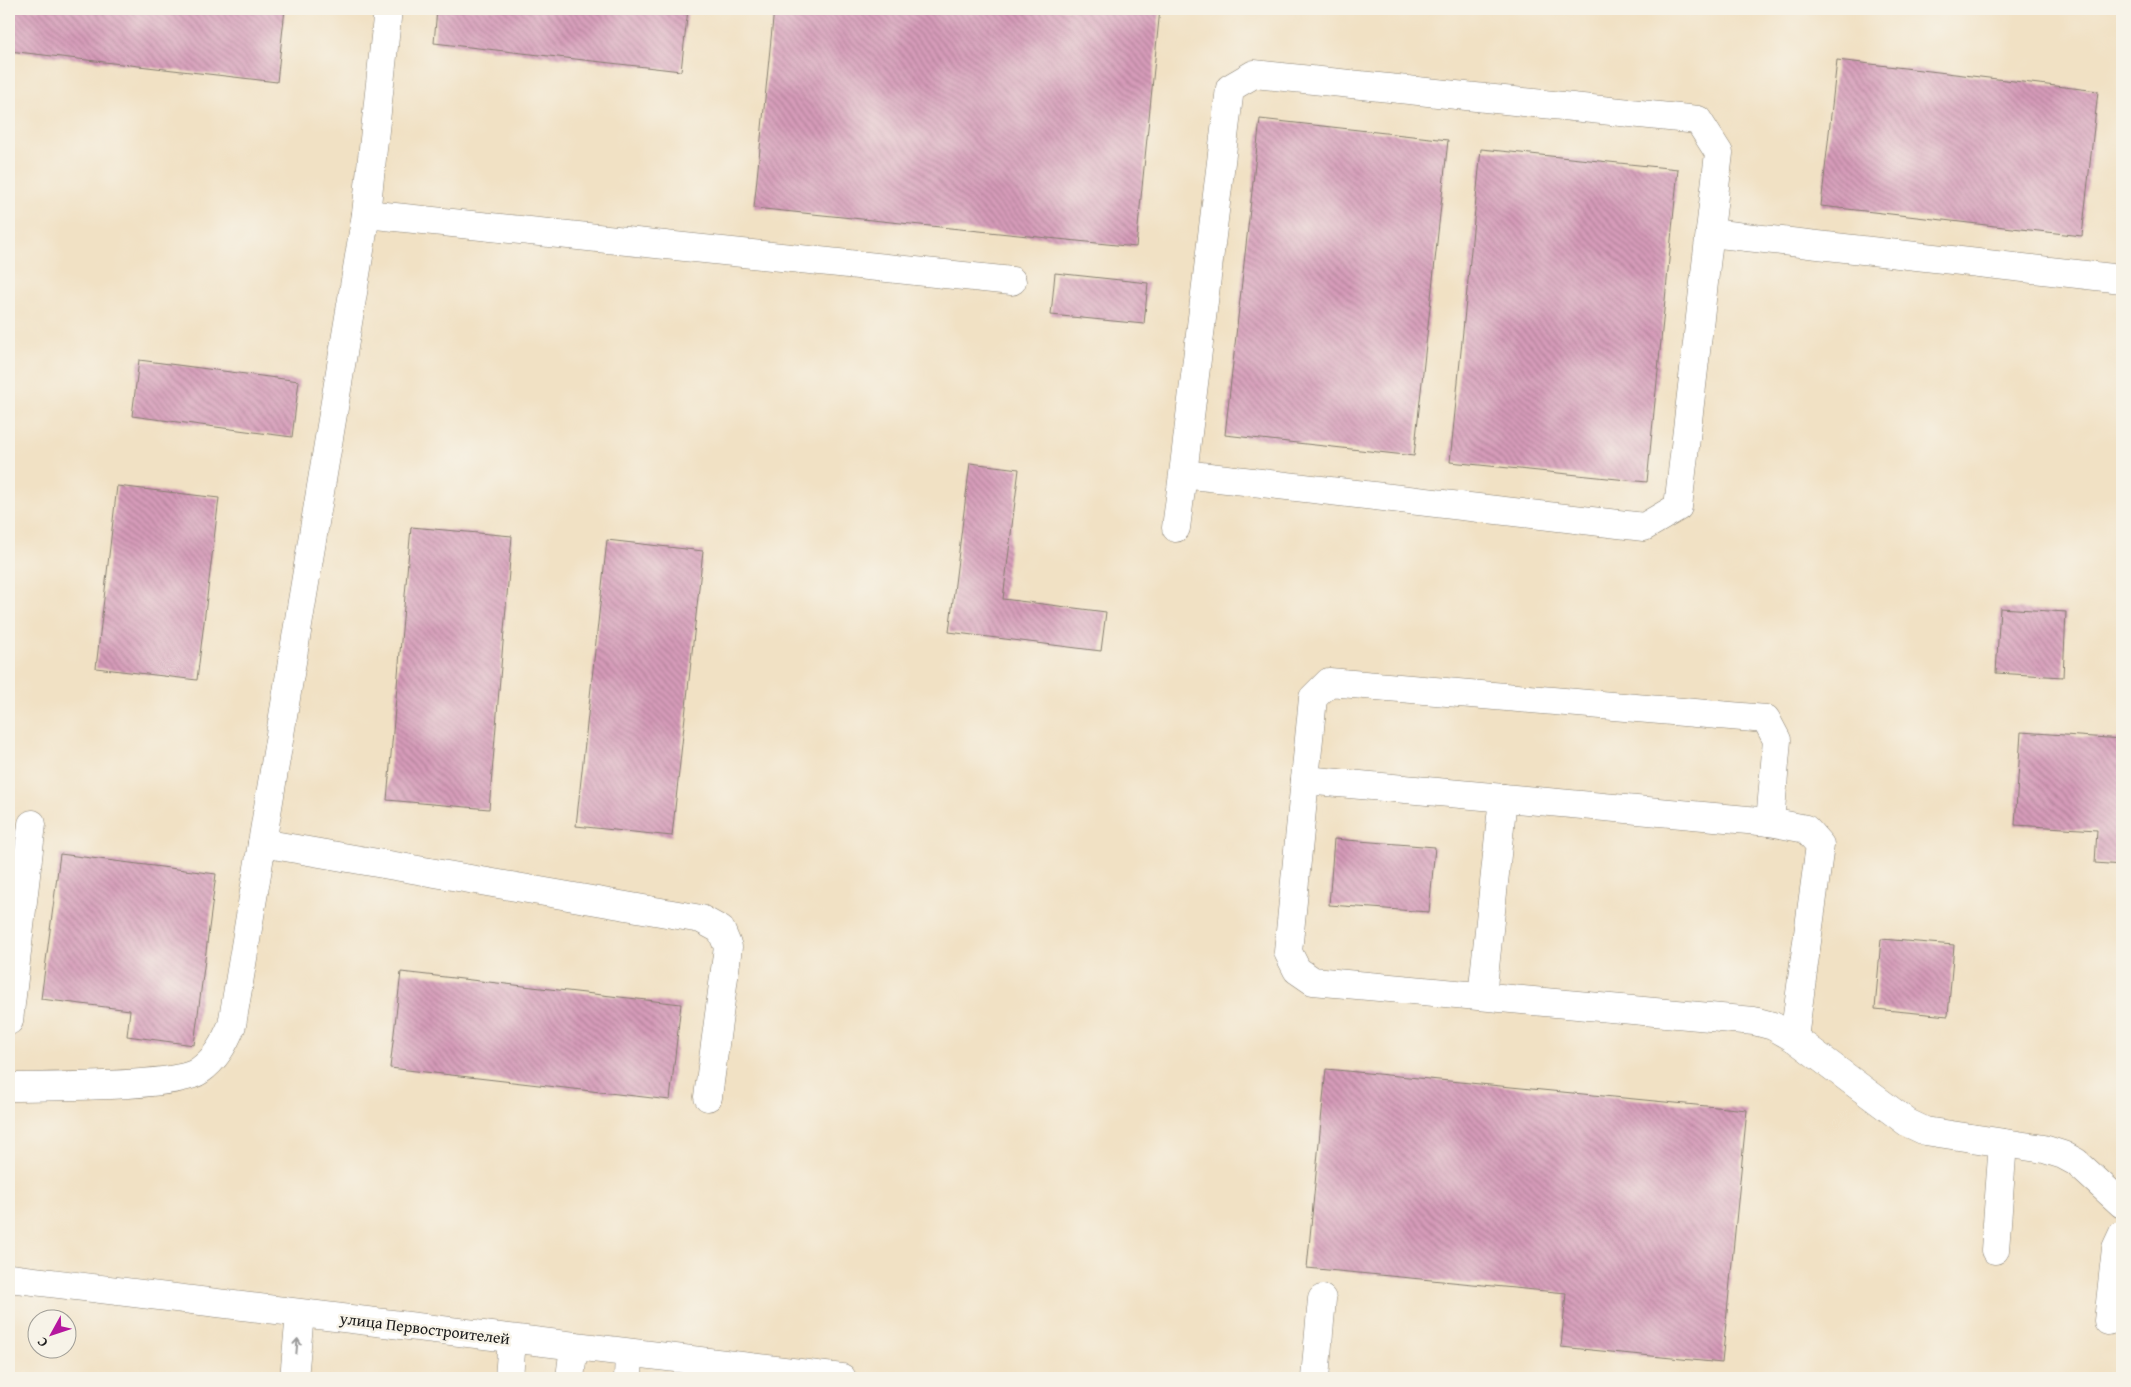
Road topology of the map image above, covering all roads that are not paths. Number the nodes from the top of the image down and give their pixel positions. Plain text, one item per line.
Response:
1 (388, 9) edge
2 (366, 214) junction
3 (1710, 233) junction
4 (2122, 279) edge
5 (1012, 281) dead end
6 (1183, 474) junction
7 (1176, 528) dead end
8 (1305, 780) junction
9 (1503, 798) junction
10 (1770, 822) junction
11 (32, 824) dead end
12 (262, 843) junction
13 (1482, 996) junction
14 (9, 1021) edge
15 (1794, 1038) junction
16 (9, 1087) edge
17 (708, 1097) dead end
18 (2004, 1143) junction
19 (2122, 1204) edge
20 (2122, 1235) edge
21 (1995, 1250) dead end
22 (9, 1278) edge
23 (1322, 1299) dead end
24 (300, 1314) junction
25 (2108, 1321) dead end
26 (512, 1339) junction
27 (574, 1346) junction
28 (629, 1365) edge
29 (294, 1378) edge
30 (508, 1378) edge
31 (570, 1378) edge
32 (842, 1378) edge
33 (1315, 1378) edge

1 - 2 street
2 - 5 street
2 - 12 street
3 - 4 street
3 - 6 street
3 - 6 street
6 - 7 street
8 - 9 street
8 - 10 street
8 - 13 street
9 - 10 street
9 - 13 street
10 - 15 street
11 - 14 street
12 - 16 street
12 - 17 street
13 - 15 street
15 - 18 street
18 - 19 street
18 - 21 street
20 - 25 street
22 - 24 street, улица Первостроителей
23 - 33 street
24 - 26 street, улица Первостроителей
29 -> 24 street
26 - 27 street, улица Первостроителей
26 - 30 street
27 - 28 street, улица Первостроителей
27 - 31 street
28 - 32 street, улица Первостроителей

